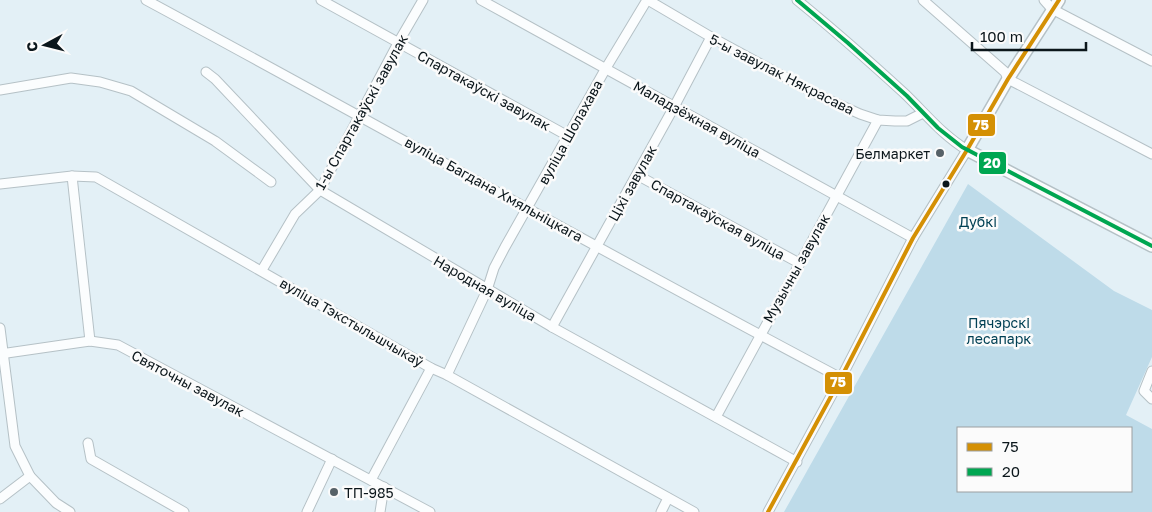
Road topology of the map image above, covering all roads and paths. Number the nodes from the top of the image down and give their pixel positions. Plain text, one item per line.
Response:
1 (146, 0) edge
2 (321, 0) edge
3 (423, 0) edge
4 (481, 0) edge
5 (647, 0) edge
6 (797, 0) edge
7 (923, 0) edge
8 (1052, 3) edge
9 (711, 38) junction
10 (398, 43) junction
11 (1152, 61) edge
12 (606, 68) junction
13 (206, 72) dead end
14 (1008, 78) junction
15 (0, 90) edge
16 (674, 107) junction
17 (923, 113) junction
18 (359, 115) junction
19 (878, 120) junction
20 (568, 136) junction
21 (967, 150) junction
22 (1152, 154) edge
23 (637, 175) junction
24 (72, 176) junction
25 (272, 182) dead end
26 (0, 184) edge
27 (320, 190) junction
28 (836, 195) junction
29 (527, 209) junction
30 (913, 238) junction
31 (597, 246) junction
32 (1152, 246) edge
33 (799, 263) junction
34 (262, 270) junction
35 (487, 290) junction
36 (552, 327) junction
37 (0, 328) edge
38 (760, 335) junction
39 (90, 341) junction
40 (2, 354) edge
41 (431, 368) junction
42 (1152, 371) edge
43 (447, 375) junction
44 (841, 378) junction
45 (1152, 399) edge
46 (716, 417) junction
47 (88, 442) dead end
48 (332, 459) junction
49 (796, 462) junction
50 (30, 476) junction
51 (371, 480) junction
52 (384, 487) junction
53 (668, 498) junction
54 (0, 499) edge
55 (54, 508) edge
56 (70, 512) edge
57 (184, 512) edge
58 (307, 512) edge
59 (380, 512) edge
60 (430, 512) edge
61 (661, 512) edge
62 (694, 512) edge
63 (768, 512) edge

1 - 18 street, вуліца Багдана Хмяльніцкага
2 - 10 street, Спартакаўскі завулак
3 - 10 street, 1-ы Спартакаўскі завулак
4 - 12 street, Маладзёжная вуліца
5 - 9 street, 5-ы завулак Някрасава
5 - 12 street, вуліца Шолахава
6 - 17 street
7 - 14 street
8 - 11 street
8 - 14 main road
9 - 16 street, Ціхі завулак
9 - 19 street, 5-ы завулак Някрасава
10 - 18 street, 1-ы Спартакаўскі завулак
10 - 20 street, Спартакаўскі завулак
12 - 16 street, Маладзёжная вуліца
12 - 20 street, вуліца Шолахава
13 - 27 street, Народная вуліца
14 - 21 main road
14 - 22 street
15 - 25 street
16 - 23 street, Ціхі завулак
16 - 28 street, Маладзёжная вуліца
17 - 19 street, 5-ы завулак Някрасава
17 - 21 street
18 - 27 street, 1-ы Спартакаўскі завулак
18 - 29 street, вуліца Багдана Хмяльніцкага
19 - 28 street, Музычны завулак
20 - 29 street, вуліца Шолахава
21 - 30 street
21 - 32 main road
23 - 31 street, Ціхі завулак
23 - 33 street, Спартакаўская вуліца
24 - 26 street, вуліца Тэкстыльшчыкаў
24 - 34 street, вуліца Тэкстыльшчыкаў
24 - 39 street
27 - 34 street, 1-ы Спартакаўскі завулак
27 - 35 street, Народная вуліца
28 - 30 street, Маладзёжная вуліца
28 - 33 street, Музычны завулак
29 - 31 street, вуліца Багдана Хмяльніцкага
29 - 35 street, вуліца Шолахава
30 - 44 street
31 - 36 street, Ціхі завулак
31 - 38 street, вуліца Багдана Хмяльніцкага
33 - 38 street, Музычны завулак
34 - 41 street, вуліца Тэкстыльшчыкаў
35 - 36 street, Народная вуліца
35 - 43 street, вуліца Шолахава
36 - 46 street, Народная вуліца
37 - 40 street
38 - 44 street, вуліца Багдана Хмяльніцкага
38 - 46 street, Музычны завулак
39 - 40 street, Святочны завулак
39 - 48 street, Святочны завулак
40 - 50 street
41 - 43 street, вуліца Тэкстыльшчыкаў
41 - 51 street
42 - 45 street
43 - 53 street, вуліца Тэкстыльшчыкаў
44 - 49 street
46 - 49 street, Народная вуліца
47 - 57 street
48 - 51 street, Святочны завулак
48 - 58 street
49 - 63 street
50 - 54 street
50 - 55 street
51 - 52 street, Святочны завулак
52 - 59 street
52 - 60 street, Святочны завулак
53 - 61 street
53 - 62 street, вуліца Тэкстыльшчыкаў
55 - 56 street

